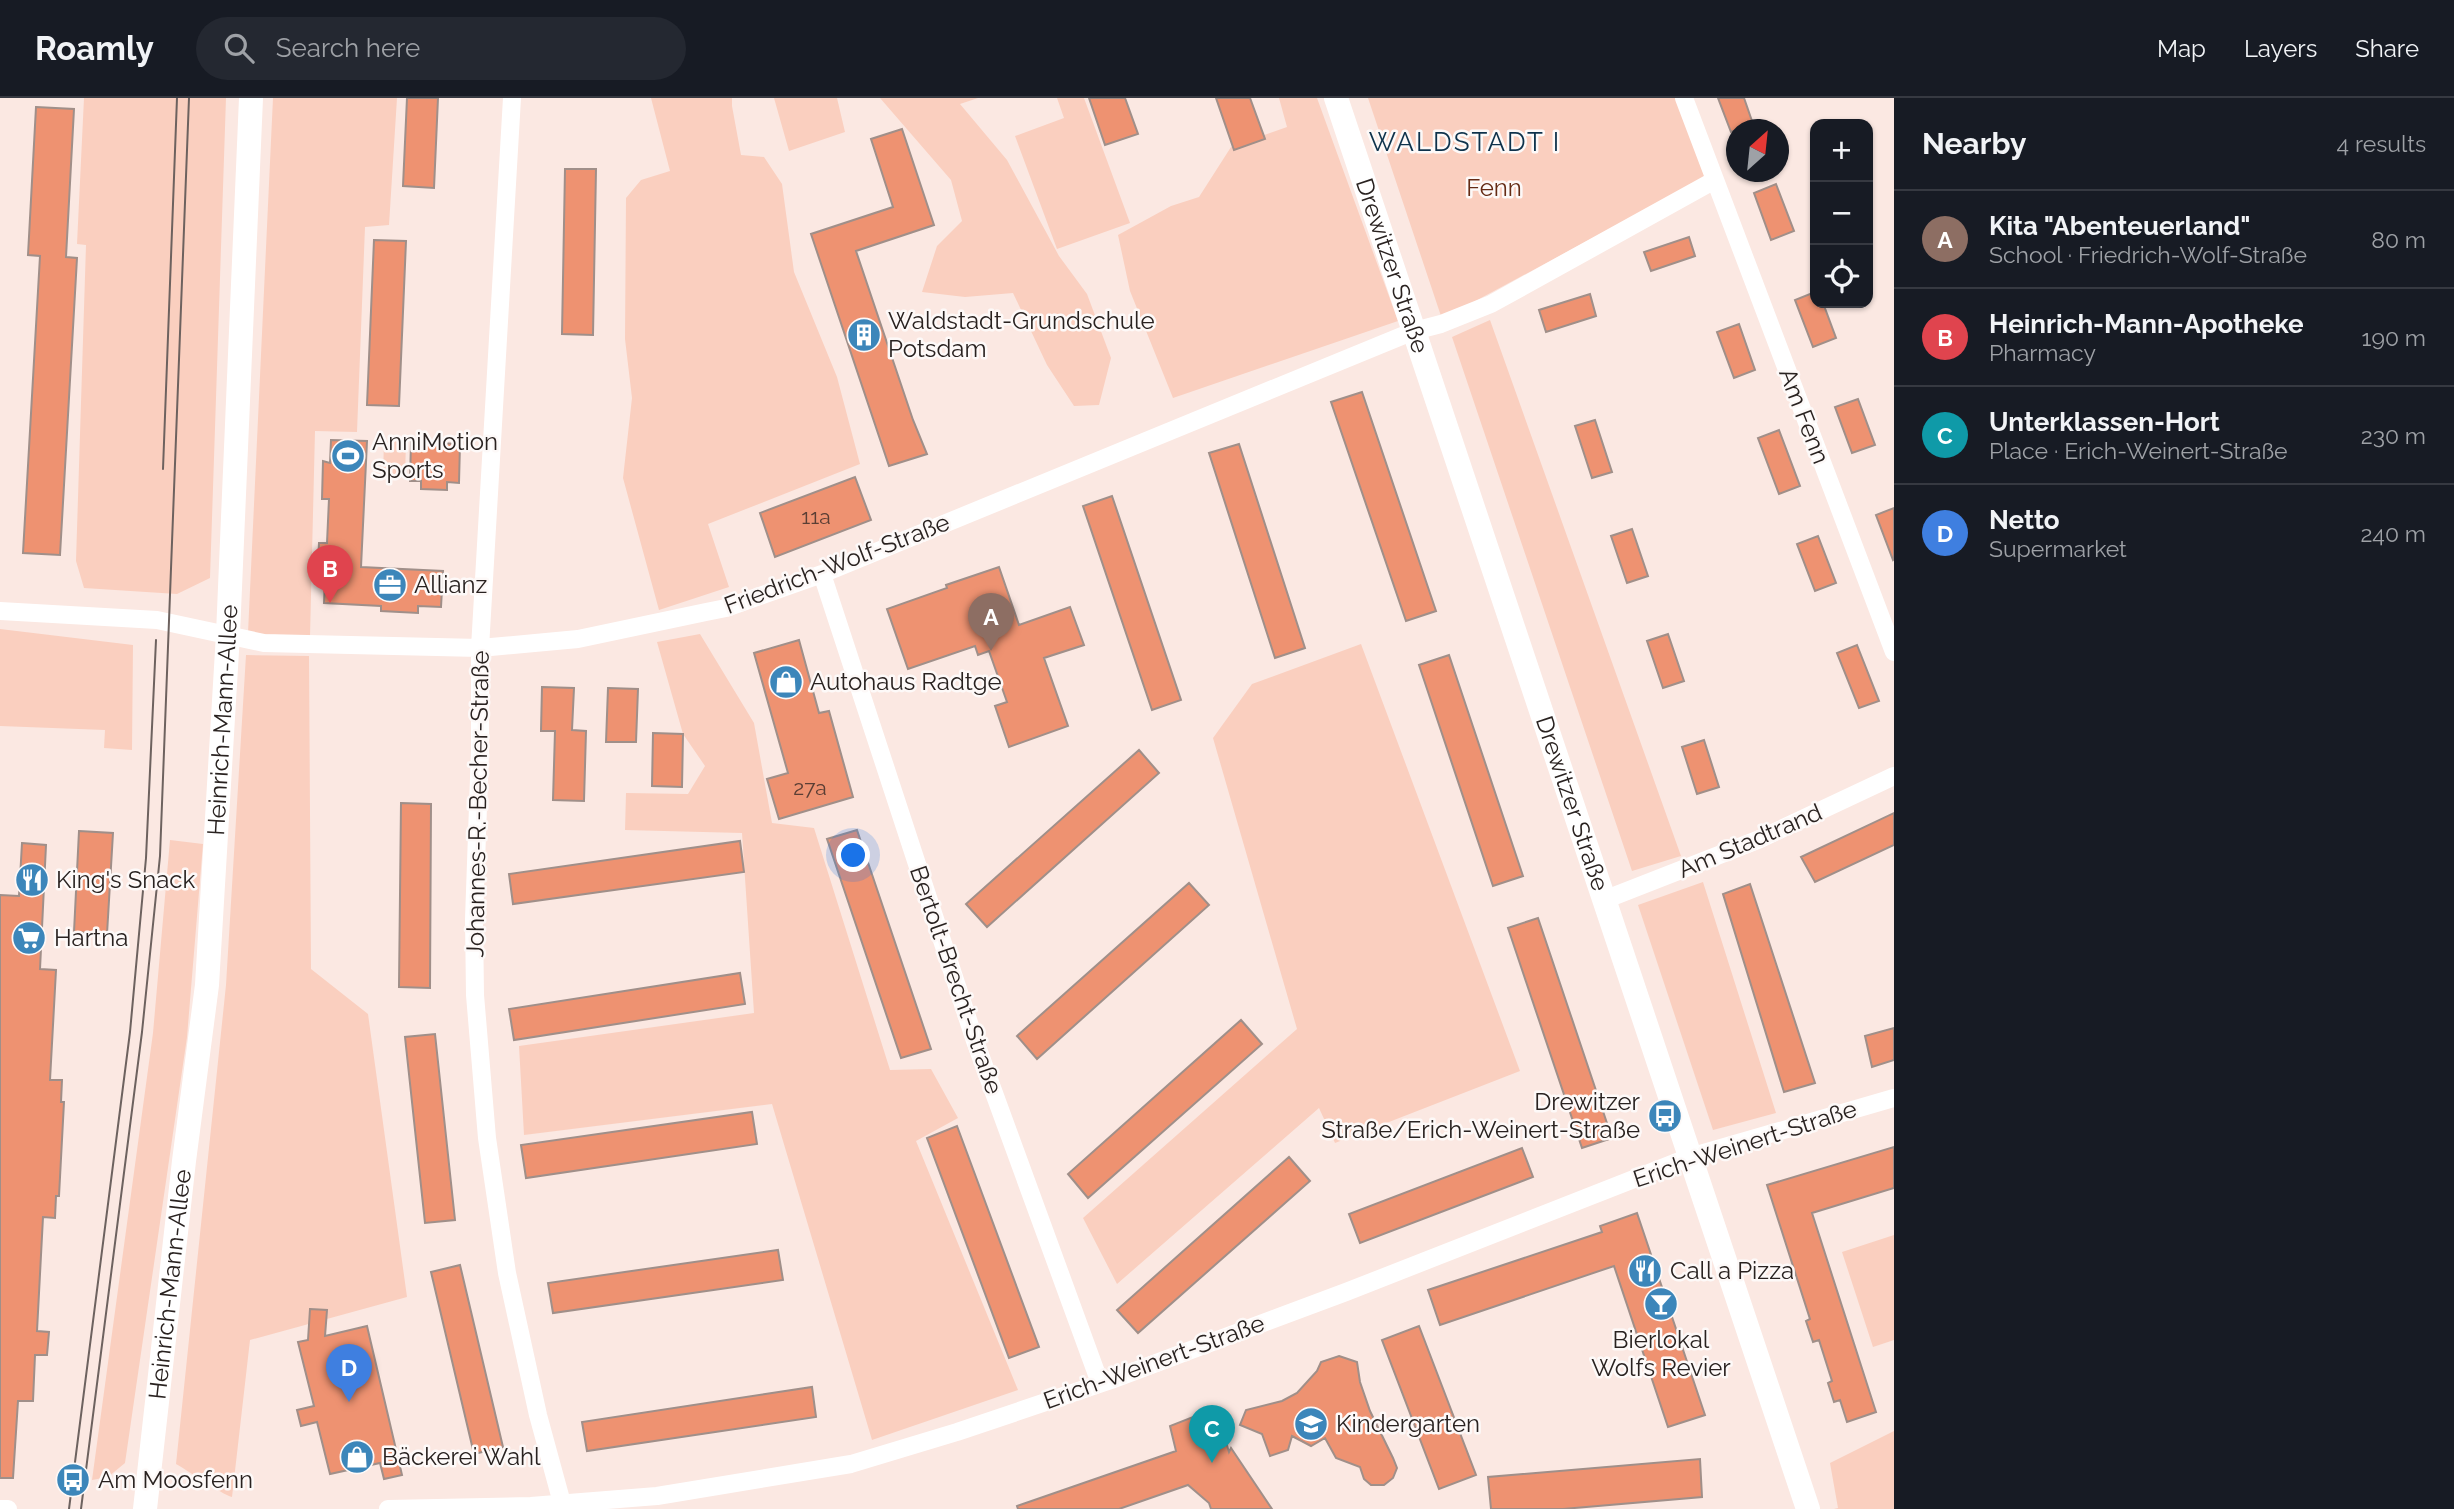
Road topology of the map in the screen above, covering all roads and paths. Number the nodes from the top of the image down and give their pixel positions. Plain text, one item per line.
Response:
1 (251, 98) edge
2 (512, 98) edge
3 (1336, 98) edge
4 (1684, 98) edge
5 (1715, 180) junction
6 (1414, 331) junction
7 (822, 574) junction
8 (0, 611) edge
9 (228, 634) junction
10 (480, 648) junction
11 (1894, 652) edge
12 (1894, 776) edge
13 (1604, 900) junction
14 (1894, 1098) edge
15 (1690, 1157) junction
16 (1100, 1383) junction
17 (562, 1503) junction
18 (0, 1508) edge
19 (8, 1509) edge
20 (145, 1509) edge
21 (388, 1509) edge
22 (1808, 1509) edge

1 - 9 street, Heinrich-Mann-Allee
2 - 10 street, Johannes-R.-Becher-Straße
3 - 6 street, Drewitzer Straße
4 - 5 street, Am Fenn
5 - 6 street
5 - 11 street, Am Fenn
6 - 7 street, Friedrich-Wolf-Straße
6 - 13 street, Drewitzer Straße
7 - 10 street, Friedrich-Wolf-Straße
7 - 16 street, Bertolt-Brecht-Straße
8 - 9 street, Friedrich-Wolf-Straße
9 - 10 street, Friedrich-Wolf-Straße
9 - 20 street, Heinrich-Mann-Allee
10 - 17 street, Johannes-R.-Becher-Straße
12 - 13 street, Am Stadtrand
13 - 15 street, Drewitzer Straße
14 - 15 street, Erich-Weinert-Straße
15 - 16 street, Erich-Weinert-Straße
15 - 22 street, Drewitzer Straße
16 - 17 street, Erich-Weinert-Straße
17 - 21 street, Erich-Weinert-Straße
18 - 19 street

